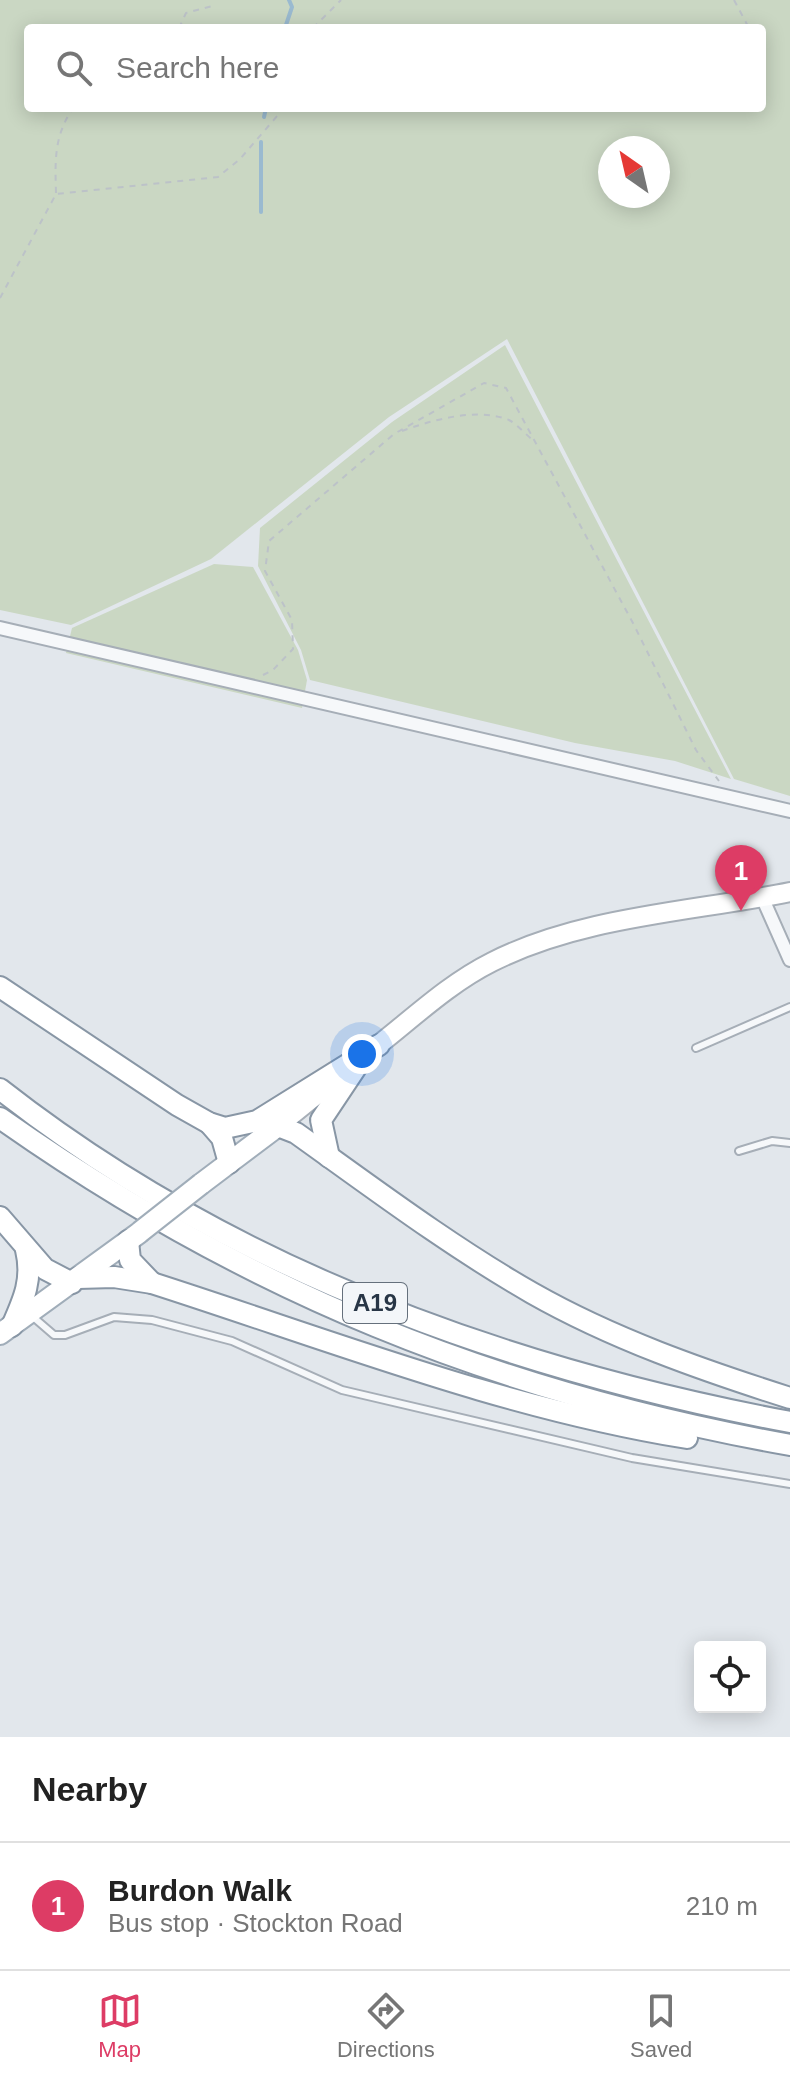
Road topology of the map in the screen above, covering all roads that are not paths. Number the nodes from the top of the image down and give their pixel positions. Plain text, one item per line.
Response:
1 (0, 628) edge
2 (790, 811) edge
3 (790, 892) edge
4 (762, 897) junction
5 (790, 960) edge
6 (0, 987) edge
7 (790, 1007) edge
8 (696, 1048) dead end
9 (371, 1051) junction
10 (0, 1089) edge
11 (0, 1118) edge
12 (209, 1123) junction
13 (278, 1126) junction
14 (790, 1143) edge
15 (739, 1151) dead end
16 (329, 1157) junction
17 (229, 1163) junction
18 (0, 1217) edge
19 (134, 1237) junction
20 (24, 1246) junction
21 (75, 1281) junction
22 (152, 1283) junction
23 (30, 1314) junction
24 (6, 1330) edge
25 (790, 1398) edge
26 (790, 1422) edge
27 (790, 1447) edge
28 (790, 1484) edge

1 - 2 street
3 - 4 main road
4 - 5 street
4 - 9 main road
6 - 12 main road
7 - 8 lane
9 - 12 main road
9 - 13 main road
9 - 16 main road
10 - 26 main road, A19
11 - 27 main road, A19
12 - 17 main road
13 - 16 main road
13 - 17 main road
14 - 15 lane
16 - 25 main road
17 - 19 main road, bridge
18 - 20 main road
19 - 21 main road
19 - 22 main road
20 - 21 main road
20 - 24 main road
21 - 22 main road
21 - 23 main road
22 - 27 main road
23 - 24 main road
23 - 28 lane

